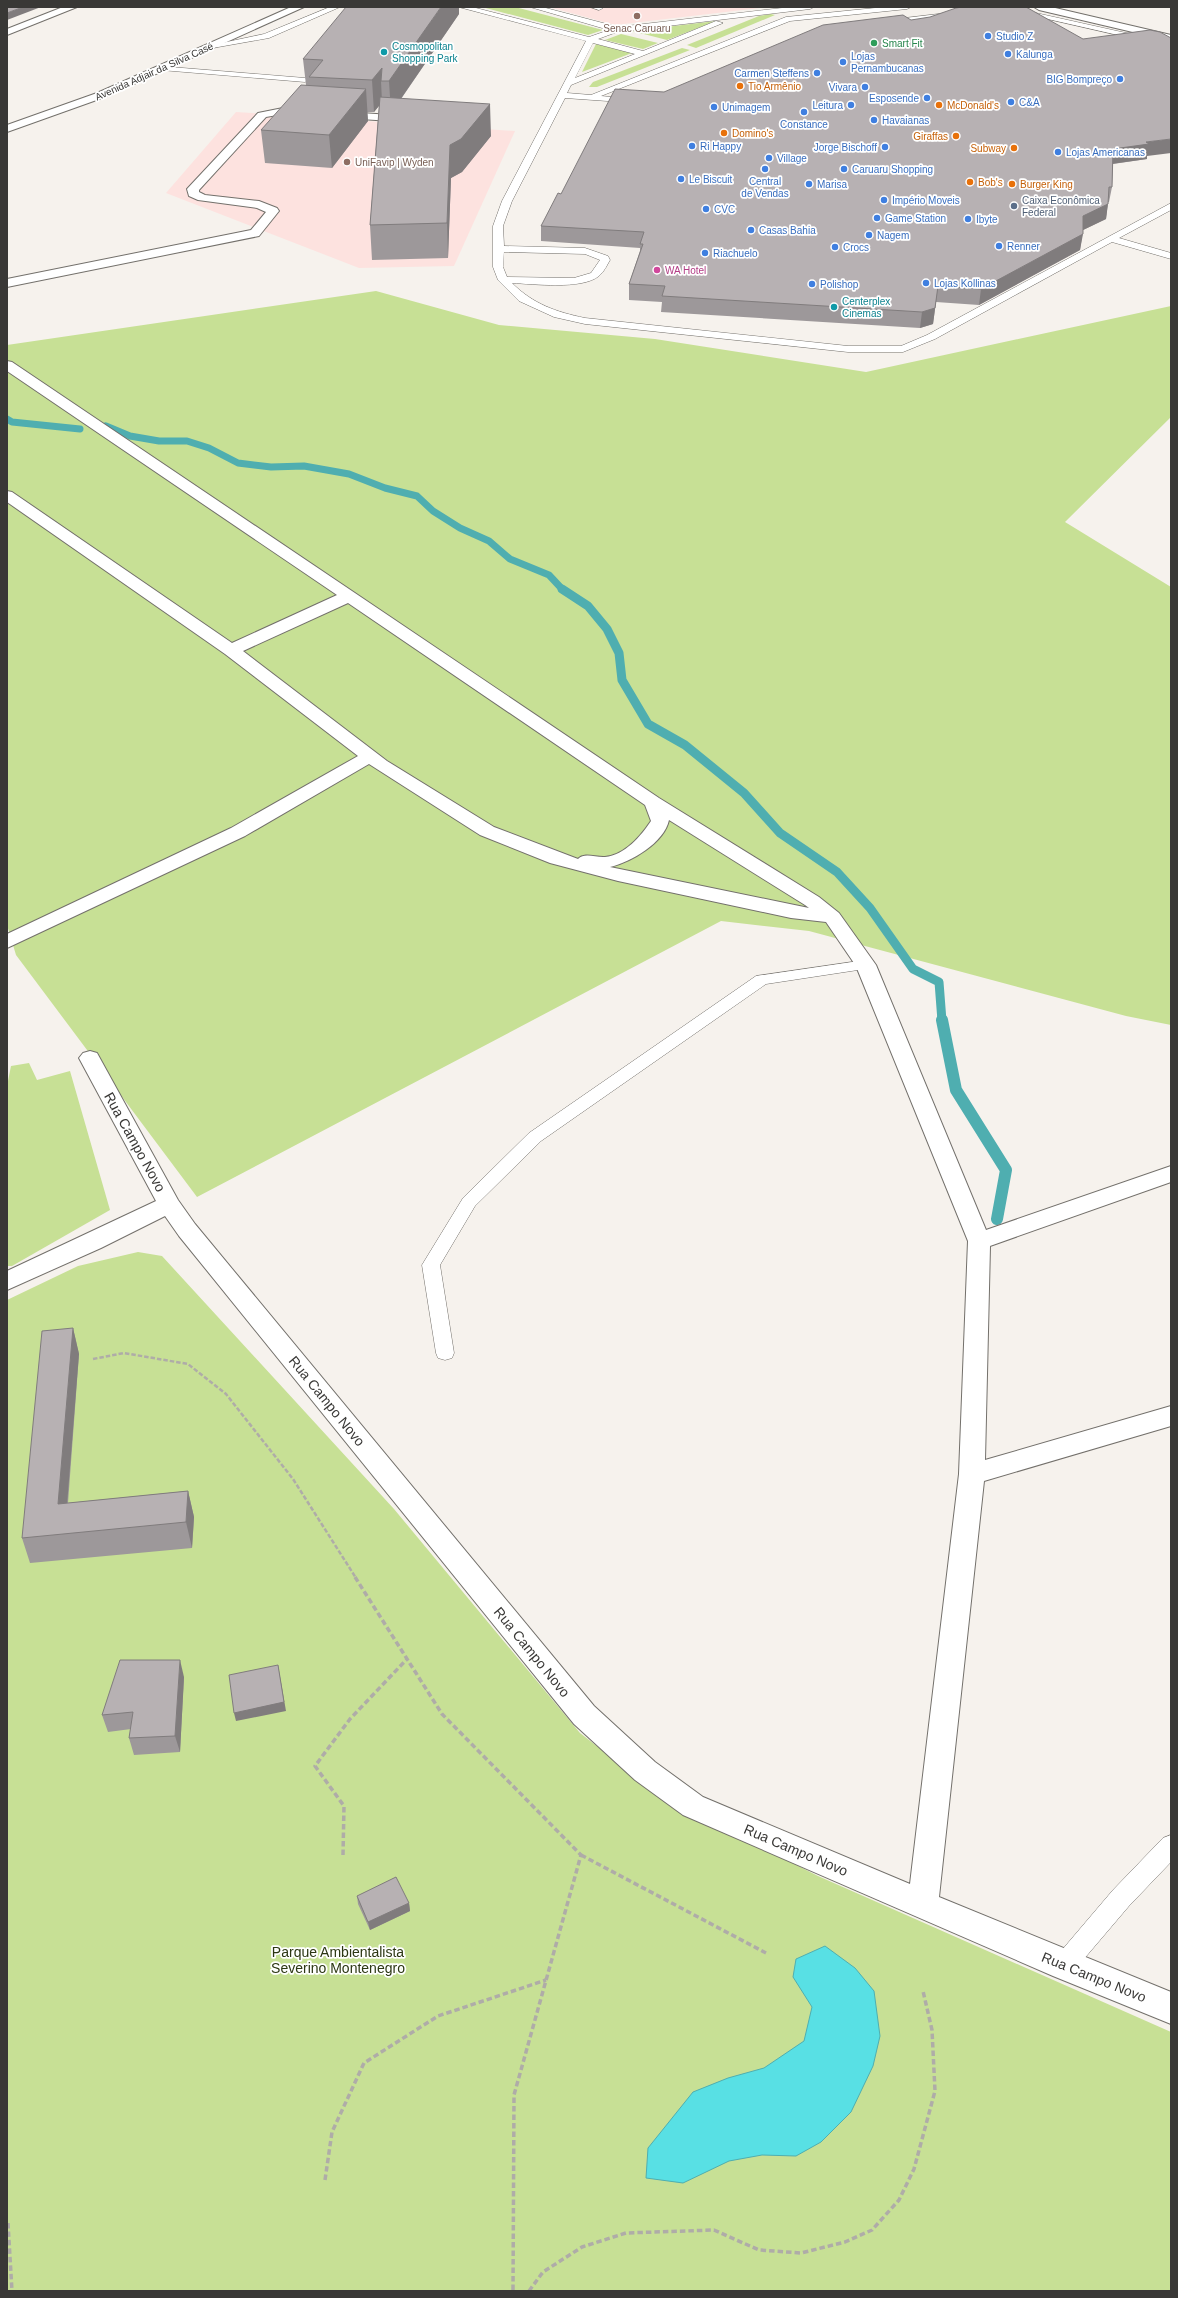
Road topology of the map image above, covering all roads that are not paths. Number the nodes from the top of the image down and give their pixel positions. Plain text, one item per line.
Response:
1 (72, 7) edge
2 (299, 7) edge
3 (336, 7) edge
4 (463, 7) edge
5 (534, 7) edge
6 (807, 7) edge
7 (907, 7) edge
8 (1039, 7) edge
9 (1066, 7) edge
10 (995, 9) edge
11 (1100, 13) junction
12 (742, 14) junction
13 (952, 15) edge
14 (818, 16) junction
15 (1087, 18) junction
16 (883, 23) edge
17 (832, 24) edge
18 (616, 30) junction
19 (1171, 31) edge
20 (7, 32) edge
21 (638, 35) dead end
22 (1171, 38) edge
23 (591, 39) junction
24 (653, 39) dead end
25 (668, 43) junction
26 (1171, 46) edge
27 (207, 48) junction
28 (642, 53) junction
29 (161, 68) junction
30 (305, 80) edge
31 (569, 83) junction
32 (74, 94) dead end
33 (561, 95) junction
34 (590, 98) junction
35 (643, 102) edge
36 (7, 119) edge
37 (419, 119) edge
38 (7, 129) edge
39 (1171, 206) edge
40 (1111, 239) junction
41 (499, 249) junction
42 (1171, 256) edge
43 (503, 280) junction
44 (7, 283) edge
45 (7, 365) edge
46 (7, 495) edge
47 (349, 596) junction
48 (231, 650) junction
49 (370, 756) junction
50 (654, 802) junction
51 (557, 859) junction
52 (832, 917) junction
53 (7, 942) edge
54 (866, 965) junction
55 (90, 1058) dead end
56 (1171, 1174) edge
57 (169, 1204) junction
58 (979, 1241) junction
59 (7, 1281) edge
60 (445, 1353) dead end
61 (1171, 1416) edge
62 (972, 1474) junction
63 (1171, 1846) edge
64 (923, 1905) junction
65 (1064, 1965) junction
66 (1171, 2008) edge

1 - 20 street
2 - 27 street, Avenida Adjair da Silva Casé
3 - 27 lane
4 - 23 lane
5 - 18 lane
6 - 12 lane
6 - 14 lane
7 - 14 lane
8 - 15 street
9 - 11 street
10 - 26 lane
11 - 15 street
11 - 19 street
12 - 18 lane
12 - 25 lane
13 - 16 lane
14 - 17 lane
14 - 34 lane
15 - 22 street
18 - 21 lane
18 - 23 lane
23 - 28 lane
23 - 31 lane
24 - 25 lane
25 - 28 lane
27 - 29 street, Avenida Adjair da Silva Casé
28 - 31 lane
29 - 30 lane
29 - 38 street, Avenida Adjair da Silva Casé
31 - 33 lane
32 - 36 street
33 - 34 lane
33 - 41 lane
34 - 35 lane
37 - 44 street
39 - 40 lane
40 - 42 lane
40 - 43 lane
41 - 43 lane
41 - 43 lane
45 - 47 street
46 - 48 street
47 - 48 street
47 - 50 street
48 - 49 street
49 - 51 street
49 - 53 street
50 - 51 street
50 - 52 street
51 - 52 street
52 - 54 street
54 - 58 street
54 - 60 lane
55 - 57 street, Rua Campo Novo
56 - 58 street
57 - 59 street
57 - 64 street, Rua Campo Novo
58 - 62 street
61 - 62 street
62 - 64 street
63 - 65 lane
64 - 65 street, Rua Campo Novo
65 - 66 street, Rua Campo Novo

